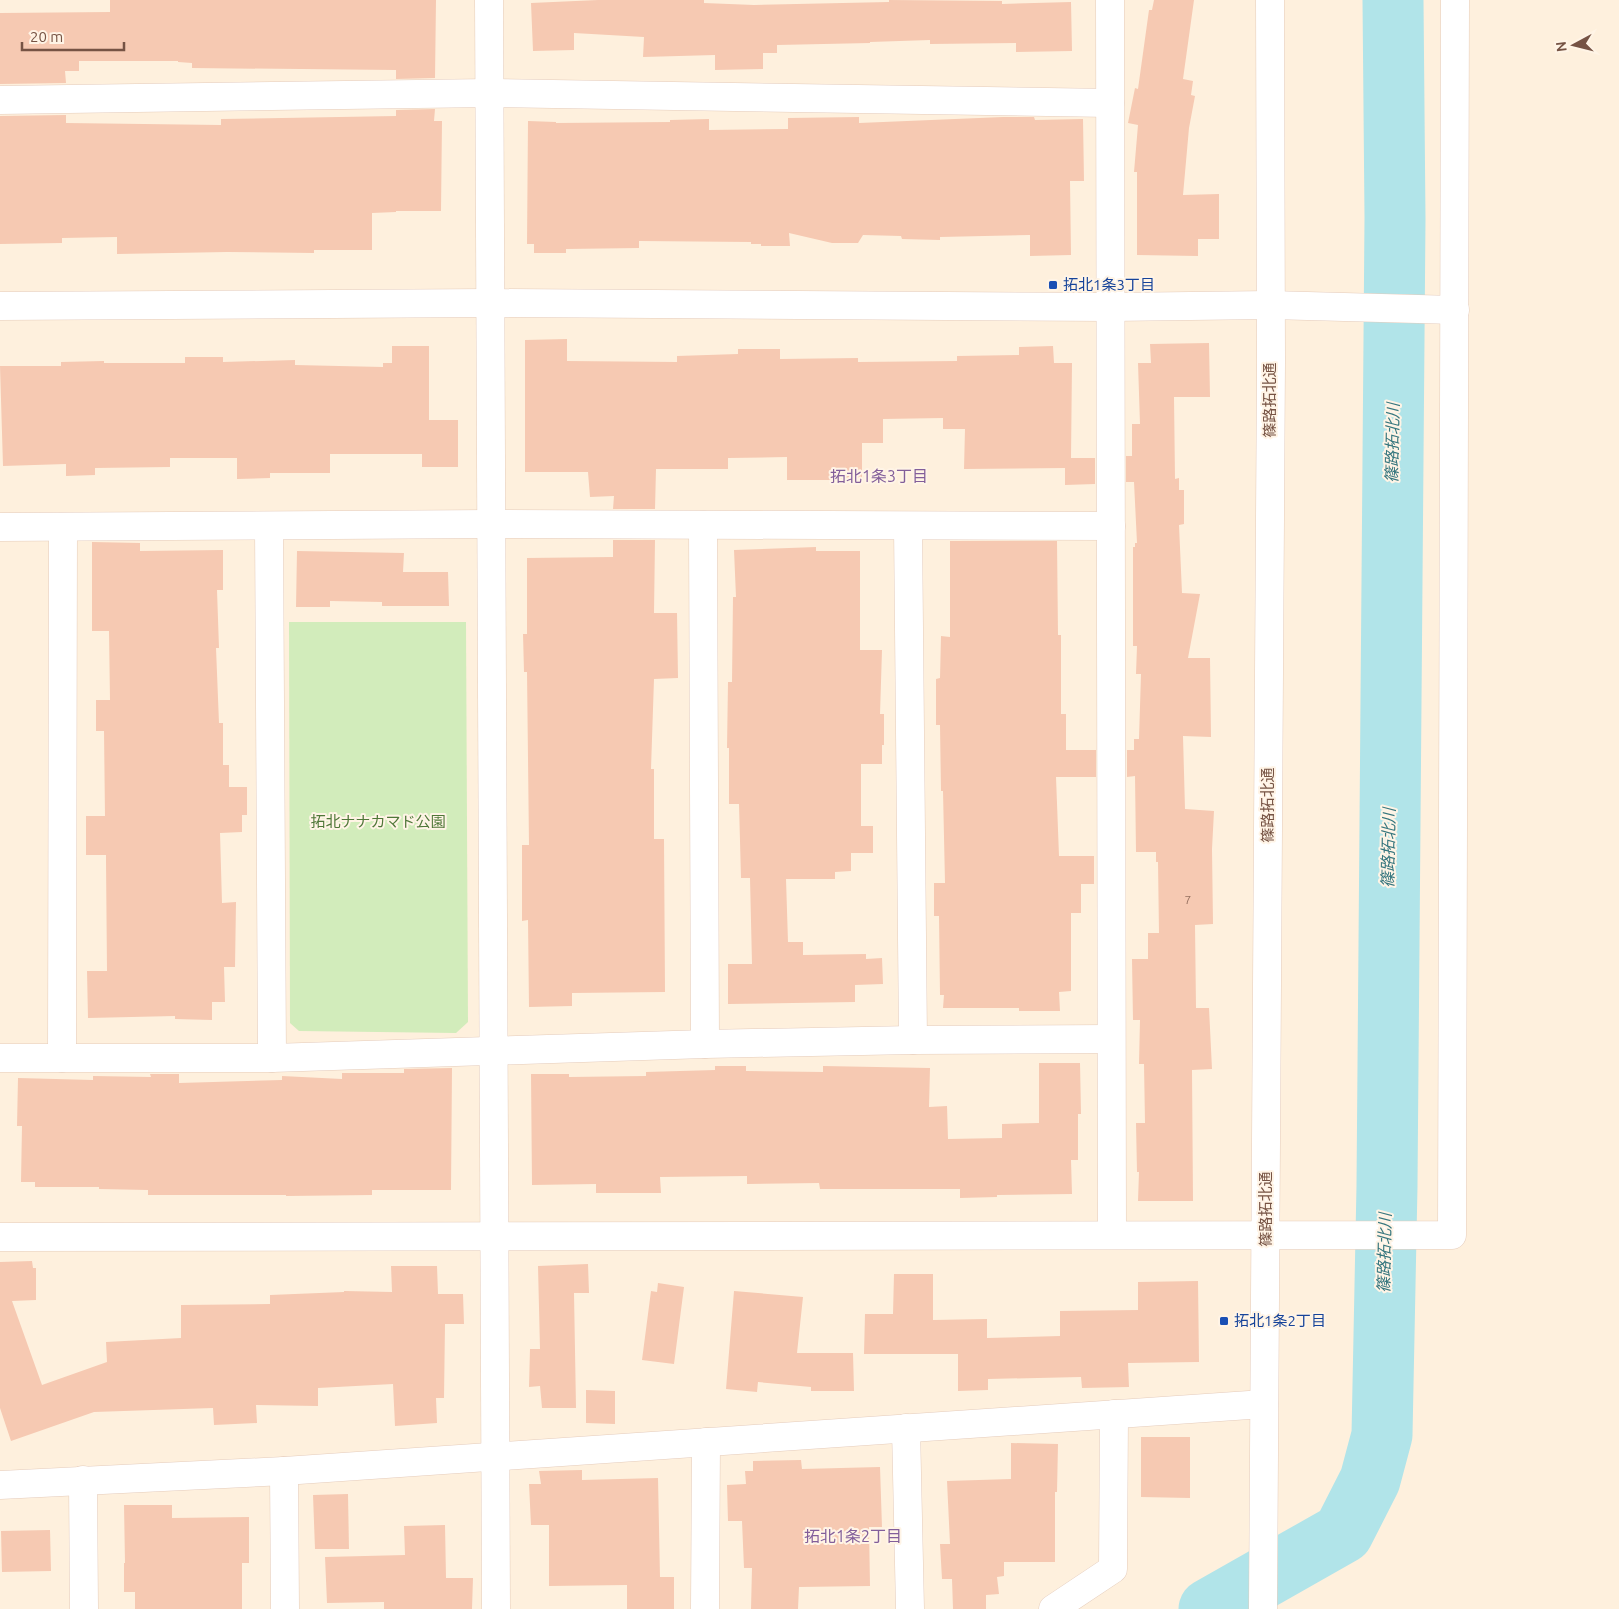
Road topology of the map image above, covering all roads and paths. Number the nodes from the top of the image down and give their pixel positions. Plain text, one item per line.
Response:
1 (489, 0) edge
2 (1110, 0) edge
3 (1270, 0) edge
4 (1455, 0) edge
5 (489, 93) junction
6 (0, 100) edge
7 (1110, 103) junction
8 (489, 303) junction
9 (0, 306) edge
10 (1270, 306) junction
11 (1111, 308) junction
12 (1445, 310) junction
13 (491, 524) junction
14 (703, 525) junction
15 (269, 526) junction
16 (908, 526) junction
17 (1111, 526) junction
18 (0, 527) edge
19 (63, 527) junction
20 (1111, 1039) junction
21 (913, 1040) junction
22 (704, 1044) junction
23 (492, 1052) junction
24 (0, 1058) edge
25 (62, 1058) junction
26 (272, 1058) junction
27 (1112, 1234) junction
28 (1265, 1234) junction
29 (493, 1236) junction
30 (0, 1237) edge
31 (1264, 1404) junction
32 (1114, 1414) junction
33 (906, 1428) junction
34 (706, 1442) junction
35 (494, 1457) junction
36 (284, 1471) junction
37 (83, 1480) junction
38 (0, 1484) edge
39 (84, 1609) edge
40 (285, 1609) edge
41 (496, 1609) edge
42 (705, 1609) edge
43 (910, 1609) edge
44 (1053, 1609) edge
45 (1263, 1609) edge

1 - 5 street
2 - 7 street
3 - 10 street, 篠路拓北通
4 - 12 street
5 - 6 street
5 - 7 street
5 - 8 street
7 - 11 street
8 - 9 street
8 - 11 street
8 - 13 street
10 - 11 street
10 - 12 street
10 - 28 street, 篠路拓北通
11 - 17 street
12 - 28 street
13 - 14 street
13 - 15 street
13 - 23 street
14 - 16 street
14 - 22 street
15 - 19 street
15 - 26 street
16 - 17 street
16 - 21 street
17 - 20 street
18 - 19 street
19 - 25 street
20 - 21 street
20 - 27 street
21 - 22 street
22 - 23 street
23 - 26 street
23 - 29 street
24 - 25 street
25 - 26 street
27 - 28 street
27 - 29 street
28 - 31 street, 篠路拓北通
29 - 30 street
29 - 35 street
31 - 32 street
31 - 45 street, 篠路拓北通
32 - 33 street
32 - 44 street
33 - 34 street
33 - 43 street
34 - 35 street
34 - 42 street
35 - 36 street
35 - 41 street
36 - 37 street
36 - 40 street
37 - 38 street
37 - 39 street

